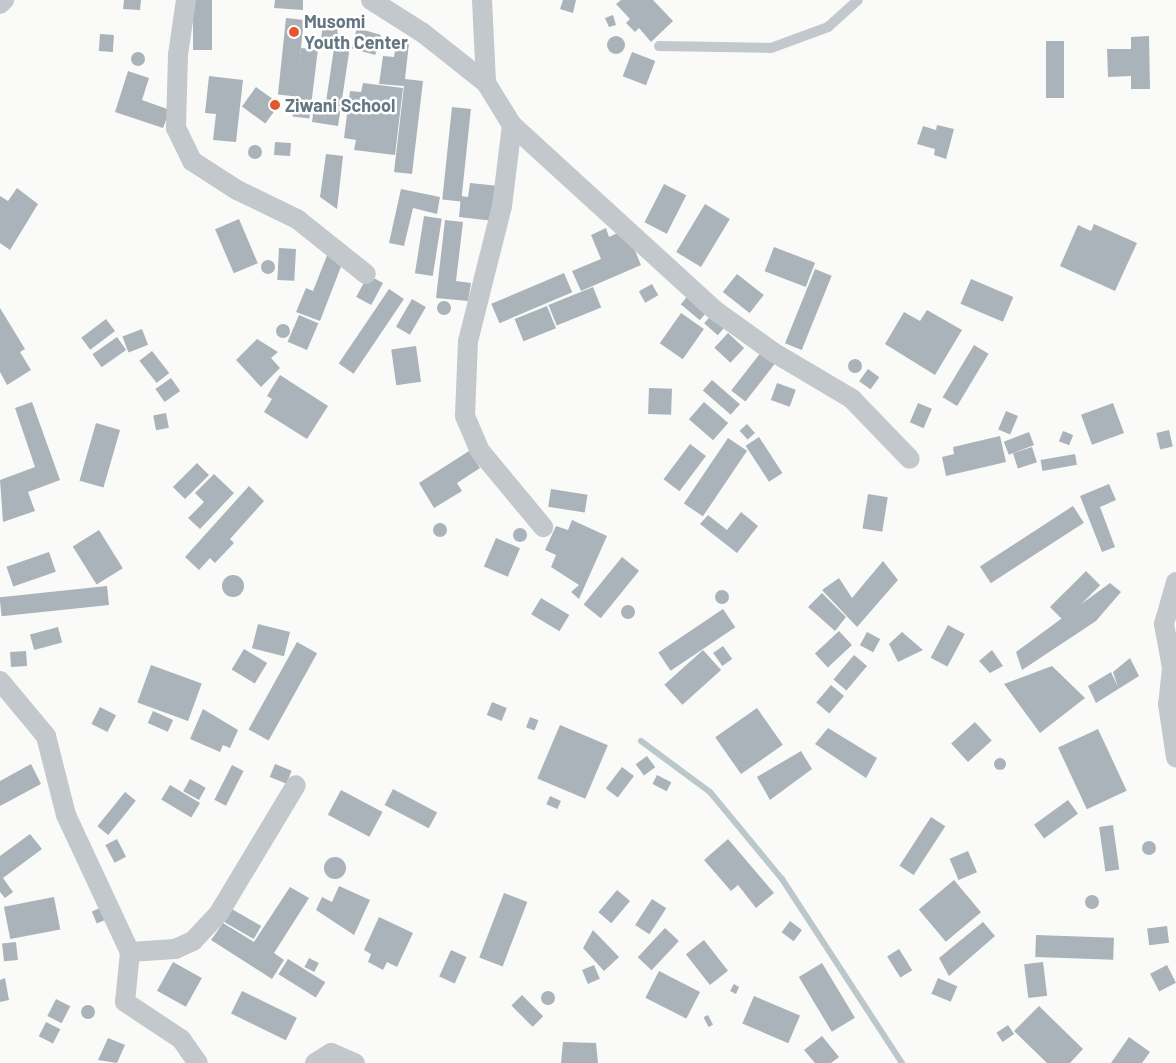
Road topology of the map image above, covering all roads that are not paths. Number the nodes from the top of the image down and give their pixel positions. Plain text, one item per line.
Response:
1 (4, 0) edge
2 (186, 0) edge
3 (371, 0) edge
4 (482, 0) edge
5 (858, 0) edge
6 (0, 4) edge
7 (659, 46) dead end
8 (486, 83) junction
9 (512, 125) junction
10 (366, 274) dead end
11 (910, 459) dead end
12 (544, 527) dead end
13 (1176, 582) edge
14 (0, 680) edge
15 (1176, 756) edge
16 (296, 785) dead end
17 (130, 952) junction
18 (198, 1063) edge
19 (316, 1063) edge
20 (355, 1063) edge

1 - 6 street
2 - 10 street
3 - 8 street
4 - 8 street
5 - 7 lane
8 - 9 street
9 - 11 street
9 - 12 street
13 - 15 street
14 - 17 street
16 - 17 street
17 - 18 street
19 - 20 street

